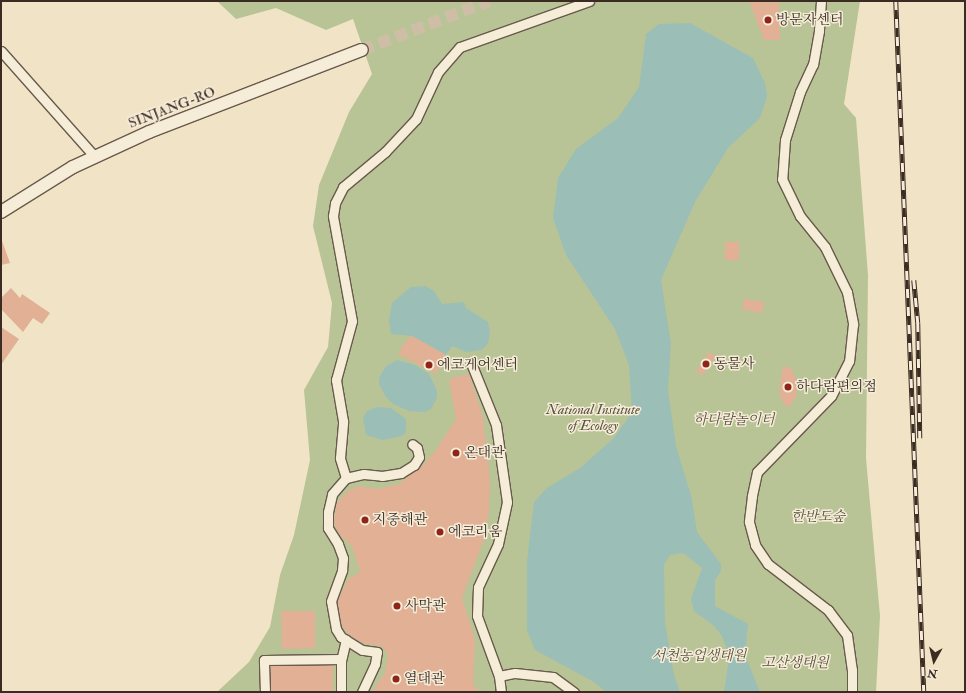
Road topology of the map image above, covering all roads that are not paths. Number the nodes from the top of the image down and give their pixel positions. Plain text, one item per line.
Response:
1 (589, 1) edge
2 (821, 1) edge
3 (362, 50) tunnel mouth
4 (1, 51) edge
5 (95, 157) junction
6 (1, 212) edge
7 (471, 363) dead end
8 (412, 444) dead end
9 (346, 478) junction
10 (346, 640) junction
11 (341, 659) junction
12 (499, 676) junction
13 (265, 692) edge
14 (341, 692) edge
15 (362, 692) edge
16 (501, 692) edge
17 (574, 692) edge
18 (852, 692) edge

1 - 9 street
2 - 18 street
3 - 5 street, SINJANG-RO
4 - 5 street
5 - 6 street, SINJANG-RO
7 - 12 street
8 - 9 street
9 - 10 street
10 - 11 street
10 - 15 street
11 - 13 street
11 - 14 street
12 - 16 street
12 - 17 street

